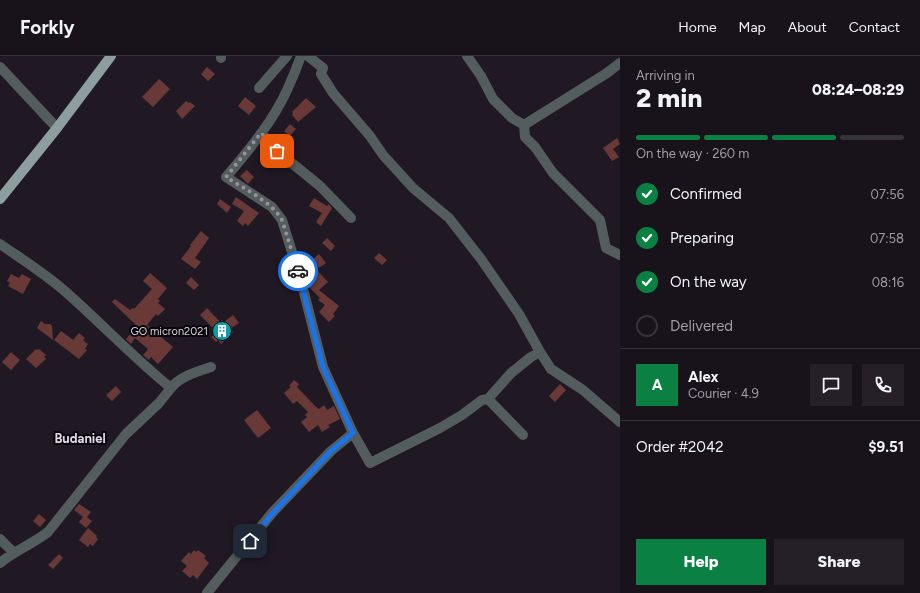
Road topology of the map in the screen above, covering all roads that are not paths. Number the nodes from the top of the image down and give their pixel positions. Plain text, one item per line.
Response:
1 (111, 56) edge
2 (287, 56) edge
3 (301, 56) edge
4 (308, 56) edge
5 (466, 56) edge
6 (620, 64) edge
7 (0, 67) edge
8 (259, 88) dead end
9 (524, 125) junction
10 (57, 128) junction
11 (261, 133) junction
12 (0, 199) edge
13 (351, 218) dead end
14 (0, 244) edge
15 (620, 255) edge
16 (540, 352) junction
17 (211, 367) dead end
18 (171, 388) junction
19 (488, 399) junction
20 (620, 422) edge
21 (353, 433) junction
22 (523, 435) dead end
23 (0, 539) edge
24 (13, 552) junction
25 (0, 563) edge
26 (207, 593) edge

1 - 10 main road
2 - 8 street
3 - 11 street
4 - 16 street
5 - 9 street
6 - 9 street
7 - 10 street
9 - 15 street
10 - 12 main road
11 - 13 street
11 - 21 street
14 - 18 street
16 - 19 street
16 - 20 street
17 - 18 street
18 - 24 street
19 - 21 street
19 - 22 street
21 - 26 street
23 - 24 street
24 - 25 street

